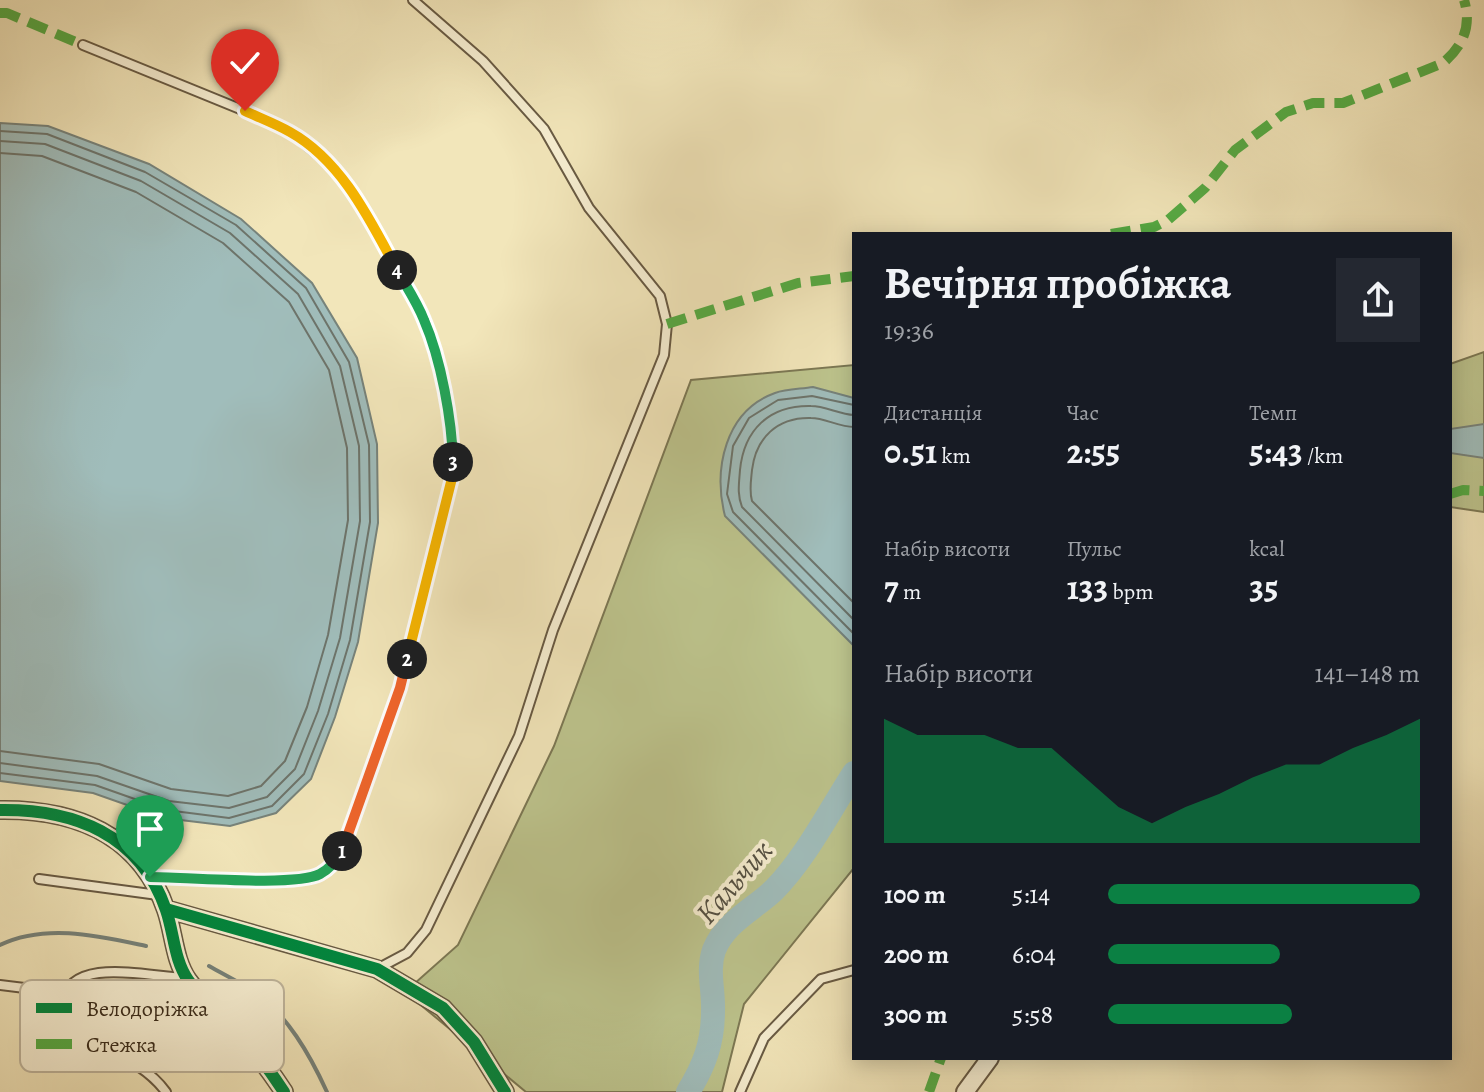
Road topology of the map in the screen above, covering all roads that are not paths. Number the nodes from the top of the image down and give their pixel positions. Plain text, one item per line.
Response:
1 (413, 0) edge
2 (83, 45) dead end
3 (0, 810) edge
4 (150, 877) junction
5 (39, 879) dead end
6 (162, 902) junction
7 (377, 969) junction
8 (852, 971) edge
9 (186, 978) joint
10 (78, 980) edge
11 (0, 985) edge
12 (20, 987) edge
13 (989, 1060) edge
14 (146, 1072) edge
15 (271, 1072) edge
16 (166, 1092) edge
17 (284, 1092) edge
18 (505, 1092) edge
19 (740, 1092) edge
20 (965, 1092) edge

1 - 7 lane
2 - 4 lane
3 - 4 street
4 - 6 street
5 - 6 lane
6 - 7 street
6 - 9 street
7 - 18 street
8 - 19 lane
9 - 10 lane
11 - 12 lane
13 - 20 street
14 - 16 lane
15 - 17 street

